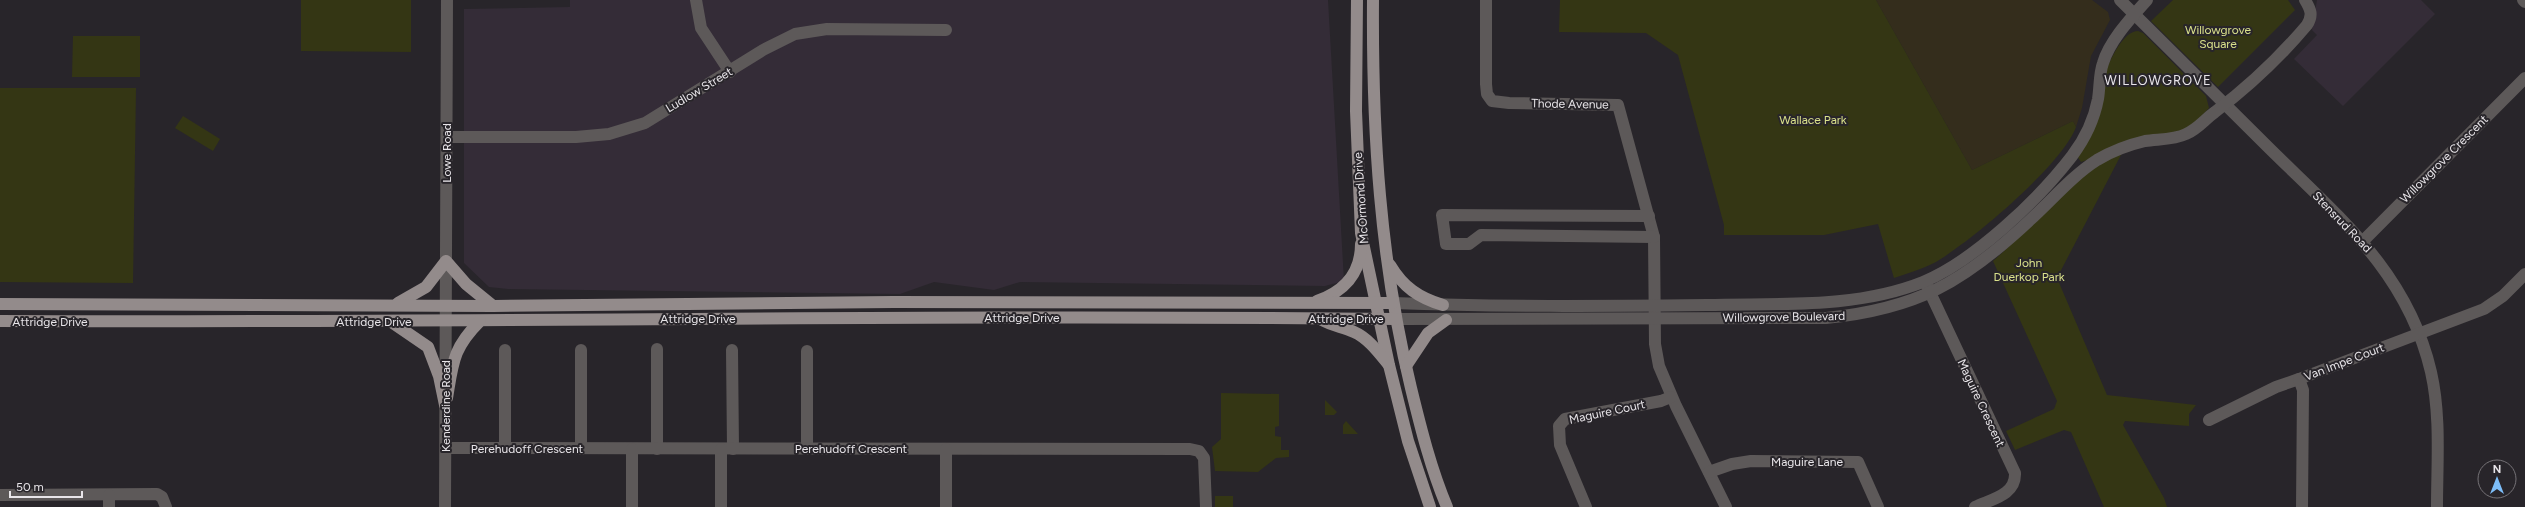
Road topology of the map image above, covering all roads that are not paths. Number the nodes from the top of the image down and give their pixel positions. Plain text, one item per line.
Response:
1 (447, 0) edge
2 (696, 0) edge
3 (1357, 0) edge
4 (1373, 0) edge
5 (1486, 0) edge
6 (2120, 0) edge
7 (2147, 0) edge
8 (2305, 0) edge
9 (2135, 14) junction
10 (946, 30) dead end
11 (730, 72) junction
12 (2525, 78) edge
13 (2226, 104) junction
14 (447, 137) junction
15 (1649, 216) junction
16 (1361, 233) junction
17 (1654, 237) junction
18 (2363, 241) junction
19 (1387, 260) junction
20 (446, 261) junction
21 (2525, 274) edge
22 (1925, 281) junction
23 (1930, 293) junction
24 (1377, 302) junction
25 (1310, 303) junction
26 (1393, 303) junction
27 (0, 304) edge
28 (395, 305) junction
29 (1443, 305) junction
30 (1654, 305) junction
31 (446, 306) junction
32 (493, 306) junction
33 (1654, 318) junction
34 (1321, 319) junction
35 (1380, 319) junction
36 (1396, 319) junction
37 (1446, 320) junction
38 (0, 321) edge
39 (390, 321) junction
40 (480, 321) junction
41 (447, 322) junction
42 (2419, 334) junction
43 (657, 349) dead end
44 (506, 350) dead end
45 (581, 350) dead end
46 (732, 350) dead end
47 (807, 351) dead end
48 (1389, 365) junction
49 (1406, 366) junction
50 (2299, 379) junction
51 (1671, 396) junction
52 (445, 405) junction
53 (2209, 420) dead end
54 (446, 448) junction
55 (505, 449) junction
56 (581, 449) junction
57 (632, 449) junction
58 (657, 449) junction
59 (721, 449) junction
60 (733, 449) junction
61 (807, 449) junction
62 (946, 449) junction
63 (1708, 472) junction
64 (0, 495) edge
65 (109, 495) junction
66 (109, 507) edge
67 (166, 507) edge
68 (446, 507) edge
69 (632, 507) edge
70 (721, 507) edge
71 (946, 507) edge
72 (1206, 507) edge
73 (1430, 507) edge
74 (1447, 507) edge
75 (1586, 507) edge
76 (1726, 507) edge
77 (1878, 507) edge
78 (1975, 507) edge
79 (2302, 507) edge
80 (2437, 507) edge

1 - 14 street, Lowe Road
2 - 11 street
3 - 16 main road, McOrmond Drive
4 - 19 main road, McOrmond Drive
5 - 15 street, Thode Avenue
6 - 9 street, Stensrud Road
7 - 9 street
8 - 13 street
9 - 13 street, Stensrud Road
9 - 22 street, Willowgrove Boulevard
10 - 11 street, Ludlow Street
11 - 14 street, Ludlow Street
12 - 18 street, Willowgrove Crescent
13 - 18 street, Stensrud Road
13 - 23 street, Willowgrove Boulevard
14 - 20 street, Lowe Road
15 - 17 street, Thode Avenue
15 - 17 street
16 - 24 main road, McOrmond Drive
16 - 25 main road
17 - 30 street, Thode Avenue
18 - 42 street, Stensrud Road
19 - 26 main road, McOrmond Drive
19 - 29 main road
20 - 28 main road
20 - 31 street, Lowe Road
20 - 32 main road
21 - 42 street, Van Impe Court
22 - 23 street, Maguire Crescent
22 - 30 street, Willowgrove Boulevard
23 - 33 street, Willowgrove Boulevard
23 - 78 street, Maguire Crescent
24 - 25 main road, Attridge Drive
24 - 26 main road, Attridge Drive
24 - 35 main road, McOrmond Drive
25 - 32 main road, Attridge Drive
26 - 29 street, Willowgrove Boulevard
26 - 36 main road, McOrmond Drive
27 - 28 main road, Attridge Drive
28 - 31 main road, Attridge Drive
29 - 30 street, Willowgrove Boulevard
30 - 33 street
31 - 32 main road, Attridge Drive
31 - 41 street, Kenderdine Road
33 - 37 street, Willowgrove Boulevard
33 - 51 street
34 - 35 main road, Attridge Drive
34 - 40 main road, Attridge Drive
34 - 48 main road
35 - 36 main road, Attridge Drive
35 - 48 main road, McOrmond Drive
36 - 37 street, Willowgrove Boulevard
36 - 49 main road, McOrmond Drive
37 - 49 main road
38 - 39 main road, Attridge Drive
39 - 41 main road, Attridge Drive
39 - 52 main road
40 - 41 main road, Attridge Drive
40 - 52 main road
41 - 52 street, Kenderdine Road
42 - 50 street, Van Impe Court
42 - 80 street, Stensrud Road
43 - 58 street
44 - 55 street
45 - 56 street
46 - 60 street
47 - 61 street
48 - 73 main road, McOrmond Drive
49 - 74 main road, McOrmond Drive
50 - 53 street
50 - 79 street, Van Impe Court
51 - 63 street
51 - 75 street, Maguire Court
52 - 54 street, Kenderdine Road
54 - 55 street, Perehudoff Crescent
54 - 68 street, Kenderdine Road
55 - 56 street, Perehudoff Crescent
56 - 57 street, Perehudoff Crescent
57 - 58 street, Perehudoff Crescent
57 - 69 street
58 - 59 street, Perehudoff Crescent
59 - 60 street, Perehudoff Crescent
59 - 70 street
60 - 61 street, Perehudoff Crescent
61 - 62 street, Perehudoff Crescent
62 - 71 street
62 - 72 street, Perehudoff Crescent
63 - 76 street
63 - 77 street, Maguire Lane
64 - 65 street
65 - 66 street
65 - 67 street

